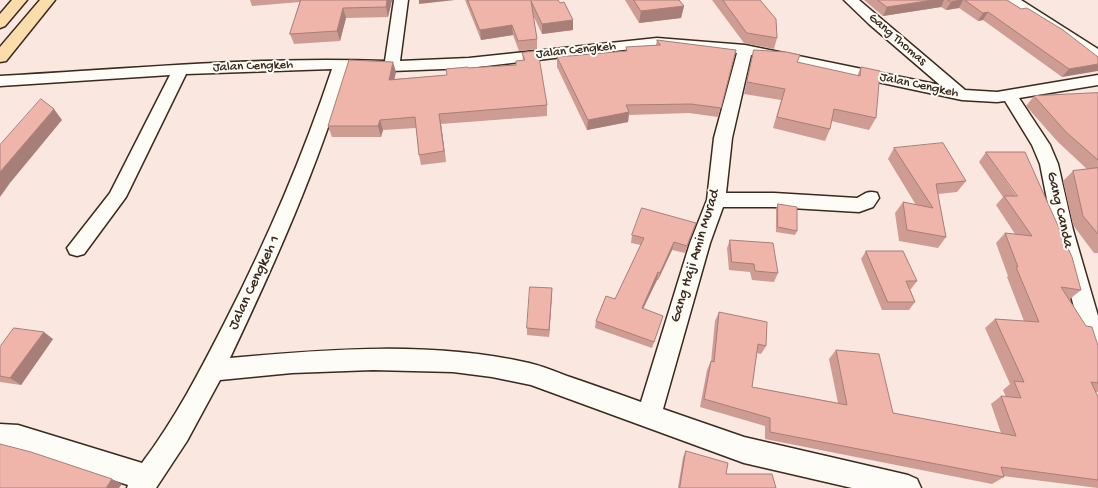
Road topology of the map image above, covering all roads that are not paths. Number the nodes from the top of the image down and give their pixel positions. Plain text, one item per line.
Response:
1 (20, 0) edge
2 (48, 0) edge
3 (401, 0) edge
4 (851, 0) edge
5 (1012, 0) edge
6 (0, 23) edge
7 (745, 48) junction
8 (1098, 56) edge
9 (0, 57) edge
10 (341, 64) junction
11 (392, 66) junction
12 (179, 72) junction
13 (0, 81) edge
14 (1096, 83) edge
15 (1009, 95) junction
16 (962, 96) junction
17 (870, 198) dead end
18 (716, 200) junction
19 (77, 248) dead end
20 (1098, 355) edge
21 (213, 370) junction
22 (649, 416) junction
23 (0, 436) edge
24 (144, 483) edge
25 (908, 488) edge

1 - 6 highway
2 - 9 highway
3 - 11 street
4 - 16 street, Gang Thomas
5 - 8 street
7 - 11 street, Jalan Cengkeh
7 - 16 street, Jalan Cengkeh
7 - 18 street, Gang Haji Amin Murad
10 - 11 street, Jalan Cengkeh
10 - 12 street, Jalan Cengkeh
10 - 21 street, Jalan Cengkeh 1
12 - 13 street, Jalan Cengkeh
12 - 19 street
14 - 15 street, Jalan Cengkeh
15 - 16 street, Jalan Cengkeh
15 - 20 street, Gang Canda
17 - 18 street
18 - 22 street, Gang Haji Amin Murad
21 - 22 street
21 - 24 street, Jalan Cengkeh 1
22 - 25 street
23 - 24 street

